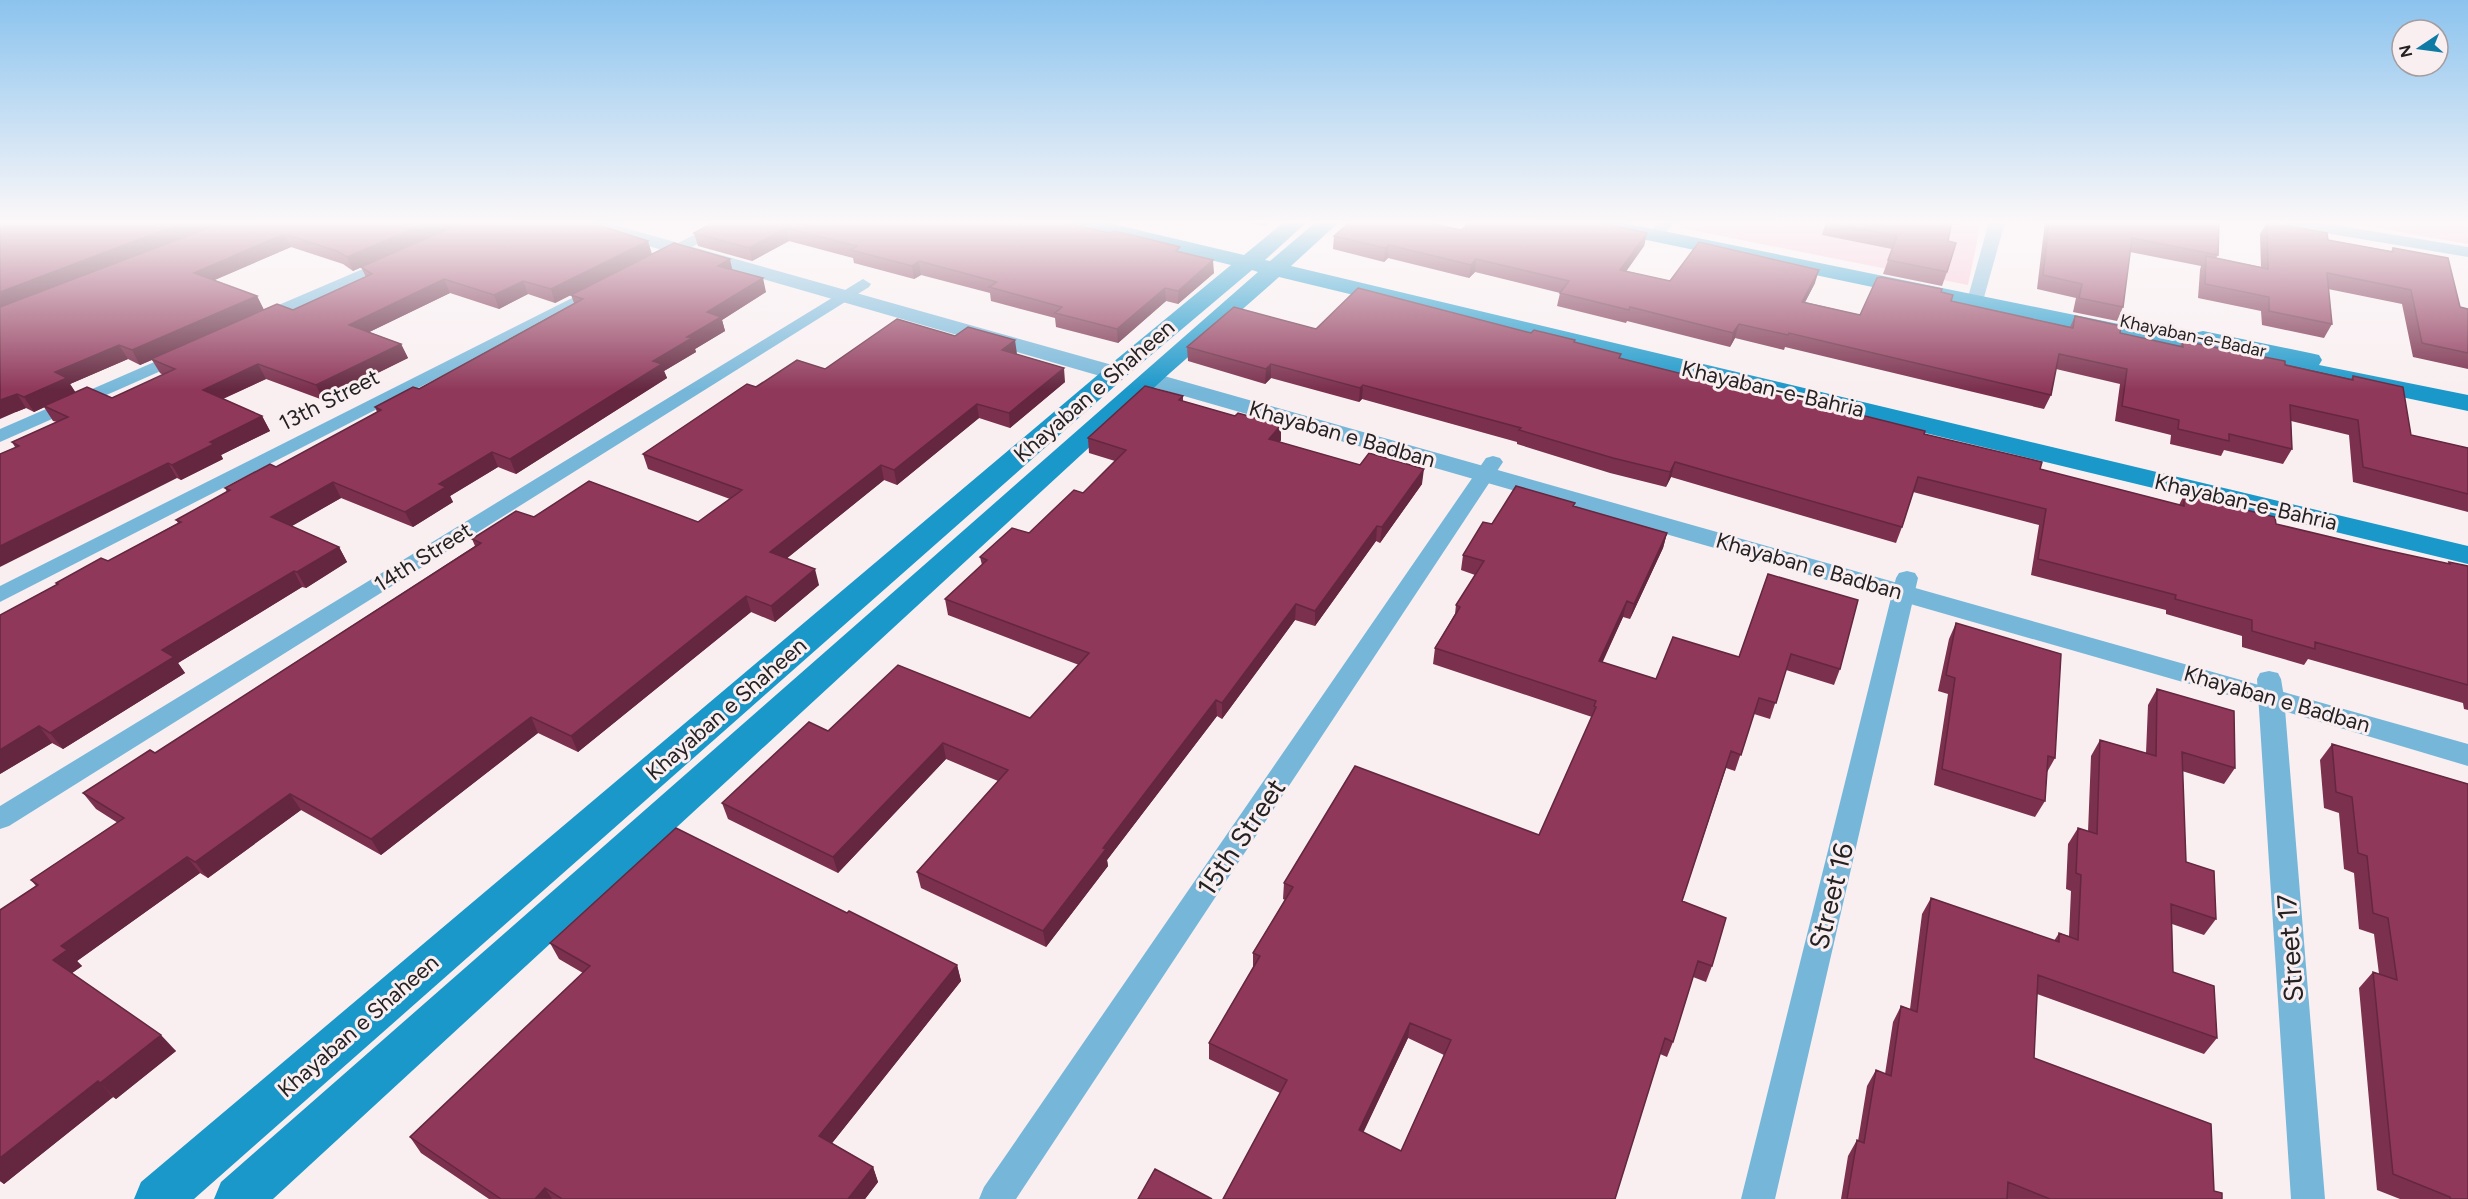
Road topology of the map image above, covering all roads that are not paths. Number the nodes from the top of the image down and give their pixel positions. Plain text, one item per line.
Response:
1 (355, 278) edge
2 (805, 278) edge
3 (819, 278) edge
4 (1247, 278) edge
5 (1346, 278) edge
6 (1352, 278) edge
7 (1889, 278) edge
8 (1981, 278) edge
9 (616, 280) edge
10 (855, 290) junction
11 (1976, 297) junction
12 (240, 329) edge
13 (197, 348) edge
14 (1139, 370) junction
15 (2468, 393) edge
16 (2468, 403) edge
17 (0, 436) edge
18 (1489, 468) junction
19 (2468, 534) edge
20 (2468, 555) edge
21 (1906, 585) junction
22 (0, 595) edge
23 (2271, 688) junction
24 (2468, 735) edge
25 (2468, 755) edge
26 (0, 819) edge
27 (158, 1199) edge
28 (237, 1199) edge
29 (996, 1199) edge
30 (1758, 1199) edge
31 (2308, 1199) edge

1 - 12 street
2 - 10 street, Khayaban e Badban
3 - 10 street, Khayaban e Badban
4 - 14 main road, Khayaban e Shaheen
5 - 20 main road, Khayaban-e-Bahria
6 - 19 main road, Khayaban-e-Bahria
7 - 11 main road, Khayaban-e-Badar
8 - 11 street
9 - 22 street, 13th Street
10 - 14 street, Khayaban e Badban
10 - 26 street, 14th Street
11 - 15 main road, Khayaban-e-Badar
11 - 16 main road, Khayaban-e-Badar
13 - 17 street
14 - 18 street, Khayaban e Badban
14 - 27 main road, Khayaban e Shaheen
14 - 28 main road, Khayaban e Shaheen
18 - 21 street, Khayaban e Badban
18 - 29 street, 15th Street
21 - 23 street, Khayaban e Badban
21 - 30 street, Street 16
23 - 24 street, Khayaban e Badban
23 - 25 street, Khayaban e Badban
23 - 31 street, Street 17

